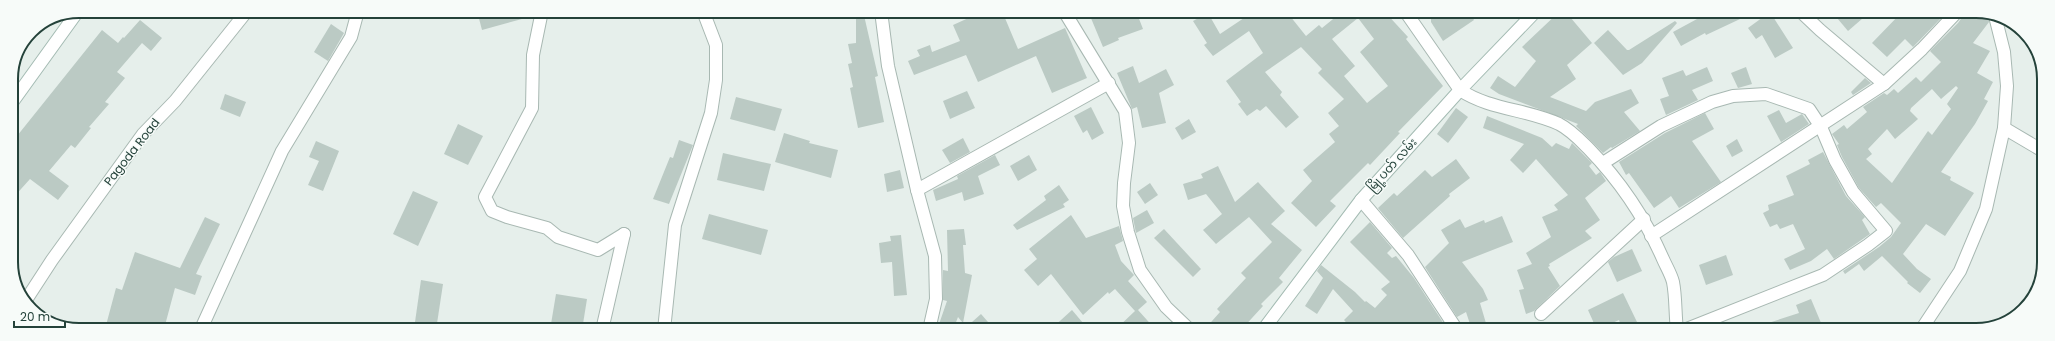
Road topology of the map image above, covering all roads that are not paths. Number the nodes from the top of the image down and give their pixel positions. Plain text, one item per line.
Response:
1 (241, 18) edge
2 (356, 18) edge
3 (541, 18) edge
4 (706, 18) edge
5 (882, 18) edge
6 (1068, 18) edge
7 (1410, 18) edge
8 (1530, 18) edge
9 (1807, 18) edge
10 (1951, 18) edge
11 (73, 19) edge
12 (1996, 22) edge
13 (1109, 83) junction
14 (1884, 84) junction
15 (1460, 90) junction
16 (18, 94) edge
17 (1821, 127) junction
18 (2004, 128) junction
19 (2037, 147) edge
20 (1603, 163) junction
21 (917, 190) junction
22 (1361, 200) junction
23 (1644, 220) junction
24 (1651, 236) junction
25 (29, 296) edge
26 (1541, 314) dead end
27 (203, 323) edge
28 (604, 323) edge
29 (665, 323) edge
30 (931, 323) edge
31 (1183, 323) edge
32 (1268, 323) edge
33 (1452, 323) edge
34 (1676, 323) edge
35 (1702, 323) edge
36 (1926, 323) edge

1 - 25 street, Pagoda Road
2 - 27 street
3 - 28 street
4 - 29 street
5 - 21 street
6 - 13 street
7 - 15 street
8 - 15 street, မြို့ပတ် လမ်း
9 - 14 street
10 - 14 street
11 - 16 street
12 - 18 street
13 - 21 street
13 - 31 street
14 - 17 street
15 - 20 street
15 - 22 street, မြို့ပတ် လမ်း
17 - 20 street
17 - 24 street
17 - 35 street
18 - 19 street
18 - 36 street
20 - 23 street
21 - 30 street
22 - 32 street, မြို့ပတ် လမ်း
22 - 33 street
23 - 24 street
23 - 26 street
24 - 34 street

